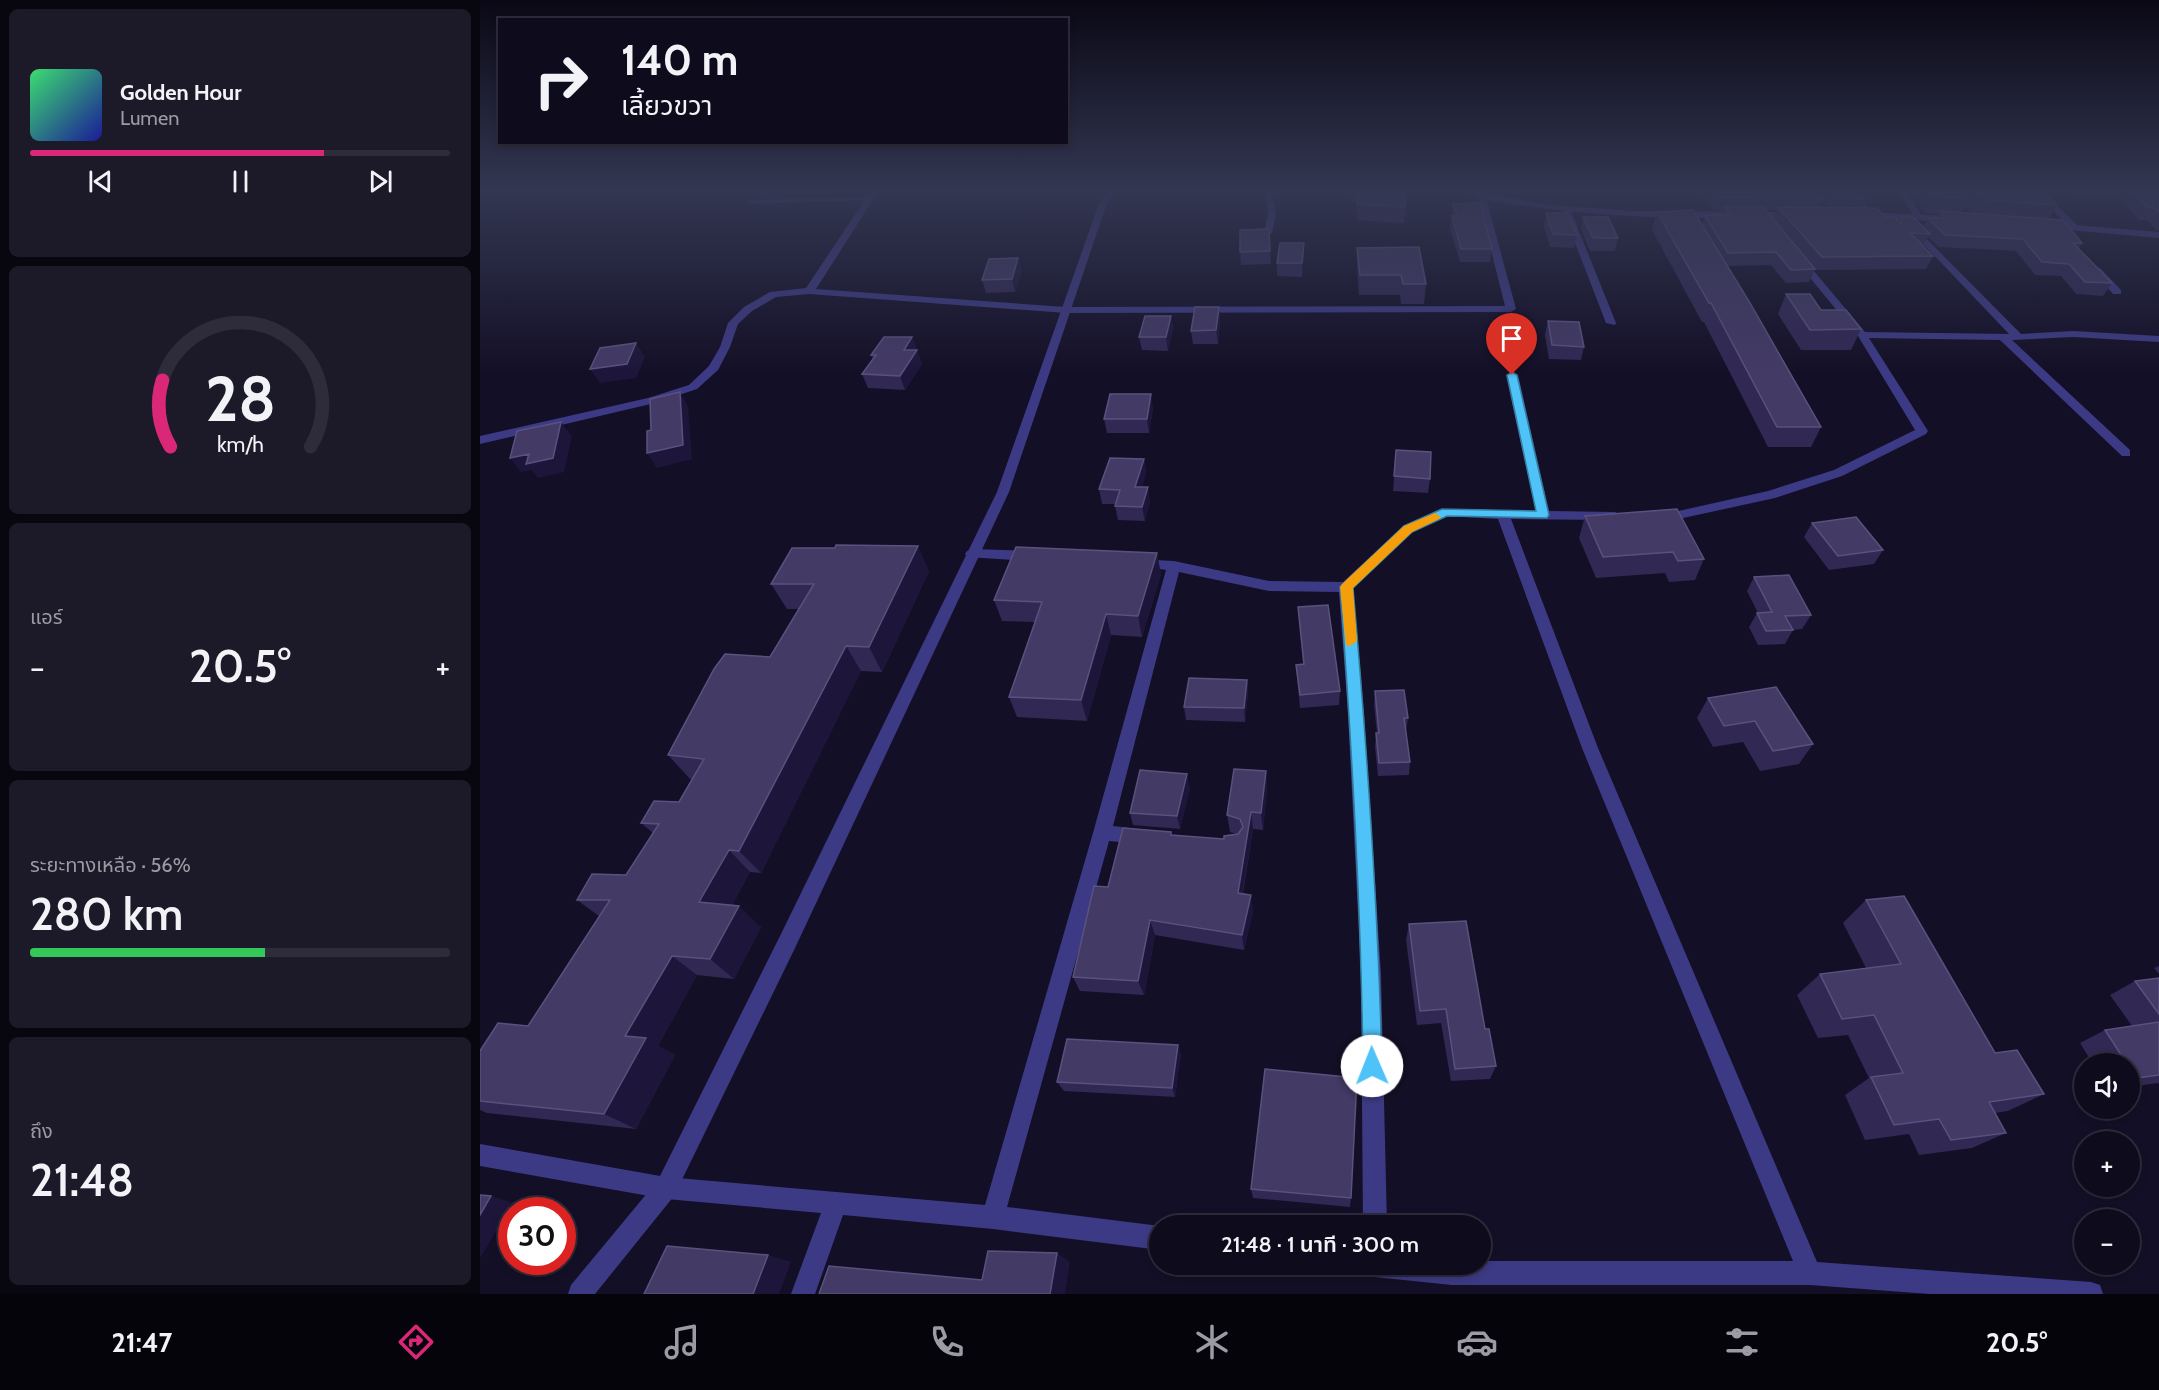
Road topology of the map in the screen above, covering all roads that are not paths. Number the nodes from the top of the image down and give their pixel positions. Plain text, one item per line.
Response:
1 (834, 252) edge
2 (1086, 252) edge
3 (1496, 252) edge
4 (1583, 252) edge
5 (1793, 252) edge
6 (1937, 252) edge
7 (2088, 260) edge
8 (809, 291) junction
9 (2117, 292) dead end
10 (1066, 310) junction
11 (1611, 323) dead end
12 (1862, 335) junction
13 (2003, 337) junction
14 (2018, 337) junction
15 (2157, 340) edge
16 (1512, 375) dead end
17 (480, 440) edge
18 (2126, 453) dead end
19 (1503, 515) junction
20 (1543, 515) junction
21 (1626, 516) edge
22 (1650, 516) edge
23 (972, 554) junction
24 (1041, 556) edge
25 (1131, 561) edge
26 (1174, 566) junction
27 (1346, 587) junction
28 (1102, 833) junction
29 (1162, 838) edge
30 (480, 1155) edge
31 (666, 1188) junction
32 (836, 1203) junction
33 (1375, 1215) edge
34 (993, 1217) junction
35 (1149, 1237) edge
36 (1491, 1273) edge
37 (1810, 1273) junction
38 (580, 1294) edge
39 (803, 1294) edge
40 (2091, 1294) edge

1 - 8 street
2 - 10 street
3 - 10 street
4 - 11 street
5 - 12 street
6 - 14 street
7 - 9 street
8 - 10 street
8 - 17 street
10 - 23 street
12 - 13 street
12 - 22 street
13 - 14 street
13 - 18 street
14 - 15 street
16 - 20 street
19 - 20 street
19 - 27 street
19 - 37 street
20 - 21 street
23 - 24 street
23 - 31 street
25 - 26 street
26 - 27 street
26 - 28 street
27 - 33 street
28 - 29 street
28 - 34 street
30 - 31 street
31 - 32 street
31 - 38 street
32 - 34 street
32 - 39 street
34 - 35 street
36 - 37 street
37 - 40 street

